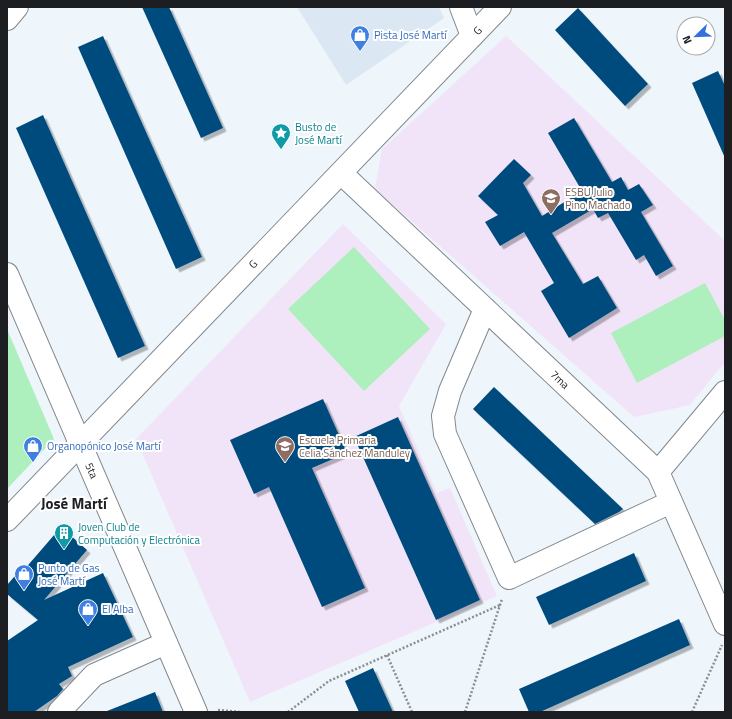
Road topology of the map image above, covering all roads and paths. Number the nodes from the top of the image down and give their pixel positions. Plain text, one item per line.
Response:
1 (17, 7) edge
2 (460, 7) edge
3 (500, 7) edge
4 (7, 19) edge
5 (472, 36) junction
6 (340, 173) junction
7 (7, 274) edge
8 (485, 309) junction
9 (725, 392) edge
10 (80, 443) junction
11 (658, 472) junction
12 (671, 502) junction
13 (7, 520) edge
14 (509, 578) junction
15 (500, 605) junction
16 (725, 624) edge
17 (725, 639) edge
18 (166, 643) junction
19 (387, 655) junction
20 (59, 712) edge
21 (196, 712) edge
22 (288, 712) edge
23 (412, 712) edge
24 (465, 712) edge
25 (692, 712) edge

1 - 4 street
2 - 5 street
3 - 5 street, G
5 - 6 street, G
6 - 8 street, 7ma
6 - 10 street, G
7 - 10 street, 5ta
8 - 11 street, 7ma
8 - 14 street
9 - 11 street
10 - 13 street, G
10 - 18 street, 5ta
11 - 12 street, 7ma
12 - 14 street
12 - 16 street, 7ma
14 - 15 path
15 - 19 path
15 - 24 path
17 - 25 path
18 - 20 street
18 - 21 street, 5ta
19 - 22 path
19 - 23 path

